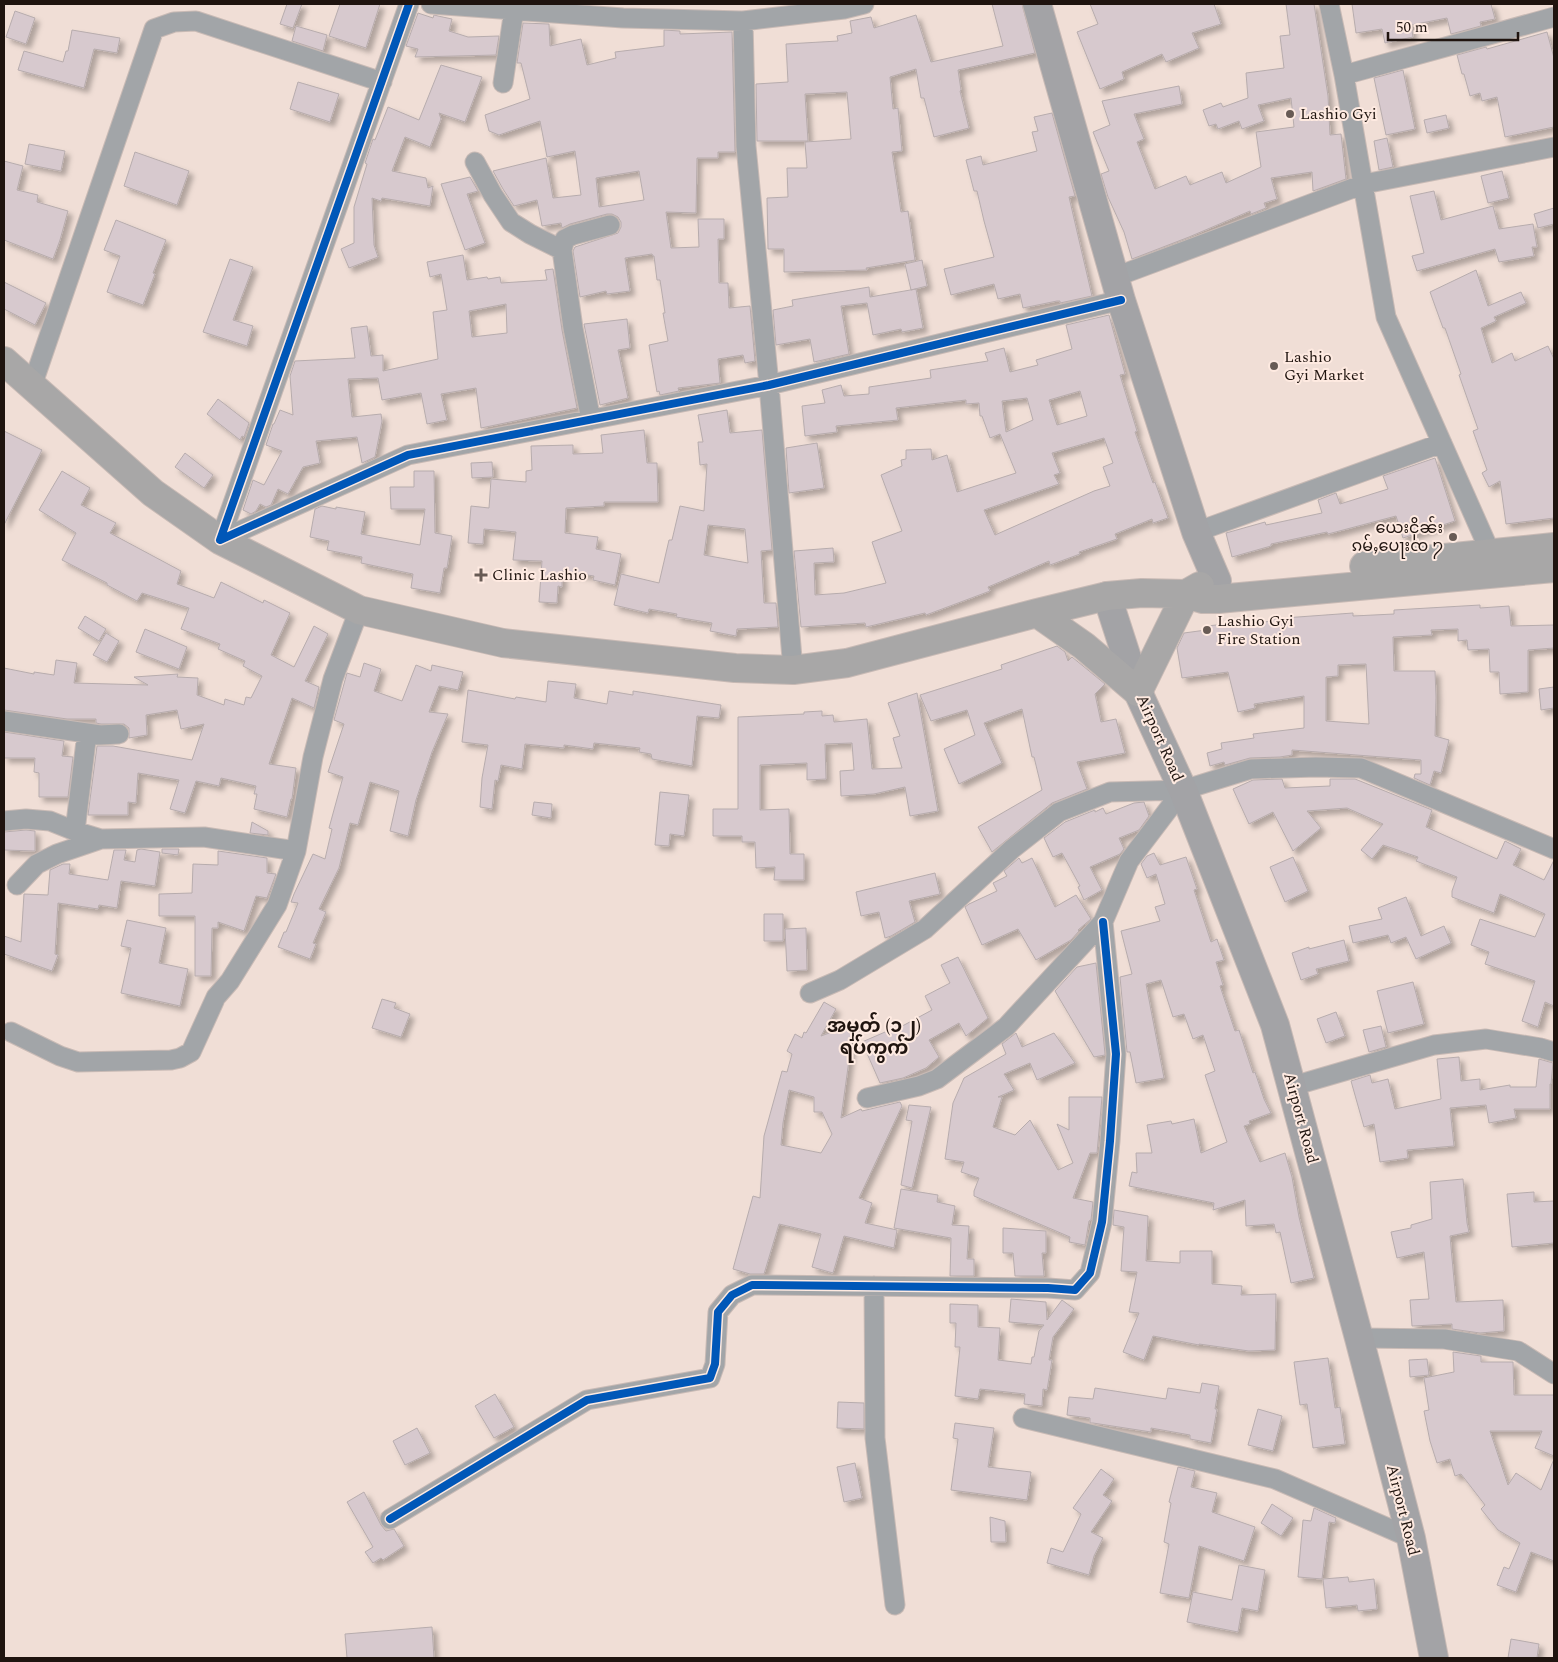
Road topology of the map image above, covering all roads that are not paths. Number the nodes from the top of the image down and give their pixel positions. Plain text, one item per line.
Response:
1 (410, 4) edge
2 (431, 4) edge
3 (864, 4) edge
4 (1037, 4) edge
5 (1329, 4) edge
6 (514, 10) junction
7 (1554, 16) edge
8 (743, 21) junction
9 (1344, 75) junction
10 (382, 82) junction
11 (503, 83) dead end
12 (1554, 147) edge
13 (475, 162) dead end
14 (1364, 184) junction
15 (610, 225) dead end
16 (562, 250) junction
17 (1118, 288) junction
18 (4, 361) edge
19 (769, 385) junction
20 (32, 386) junction
21 (591, 420) junction
22 (1442, 443) junction
23 (1196, 532) junction
24 (220, 540) junction
25 (1554, 547) edge
26 (1492, 554) junction
27 (1554, 568) edge
28 (1217, 581) junction
29 (1186, 594) junction
30 (1107, 596) junction
31 (359, 610) junction
32 (1037, 612) junction
33 (793, 670) junction
34 (1138, 692) junction
35 (4, 722) edge
36 (87, 733) junction
37 (119, 734) dead end
38 (1184, 790) junction
39 (4, 821) edge
40 (75, 831) junction
41 (101, 839) junction
42 (1554, 850) edge
43 (296, 851) junction
44 (17, 885) dead end
45 (1103, 922) junction
46 (810, 993) dead end
47 (11, 1032) dead end
48 (1554, 1052) edge
49 (1293, 1086) junction
50 (867, 1098) dead end
51 (874, 1286) junction
52 (1360, 1338) junction
53 (1554, 1374) edge
54 (1023, 1418) dead end
55 (390, 1520) dead end
56 (1411, 1538) junction
57 (895, 1605) dead end
58 (1434, 1658) edge

1 - 10 street
2 - 6 street
3 - 8 street
4 - 17 main road
5 - 9 street
6 - 8 street
6 - 11 street
7 - 9 street
8 - 19 street
9 - 14 street
10 - 20 street
10 - 24 street
12 - 14 street
13 - 16 street
14 - 17 street
14 - 22 street
15 - 16 street
16 - 21 street
17 - 19 street
17 - 23 main road
18 - 20 main road
19 - 21 street
19 - 33 street
20 - 24 main road
21 - 24 street
22 - 23 street
22 - 26 street
23 - 28 main road
24 - 31 main road
25 - 26 main road
26 - 28 main road
27 - 29 main road
28 - 29 main road
29 - 30 main road
29 - 34 main road
30 - 32 main road
30 - 34 main road, Airport Road
31 - 33 main road
31 - 43 street
32 - 33 main road
32 - 34 main road
34 - 38 main road, Airport Road
35 - 36 street
36 - 37 street
36 - 40 street
38 - 42 street
38 - 45 street
38 - 46 street
38 - 49 main road, Airport Road
39 - 40 street
40 - 41 street
41 - 43 street
41 - 44 street
43 - 47 street
45 - 50 street
45 - 51 street
48 - 49 street
49 - 52 main road, Airport Road
51 - 55 street
51 - 57 street
52 - 53 street
52 - 56 main road, Airport Road
54 - 56 street
56 - 58 main road, Airport Road

